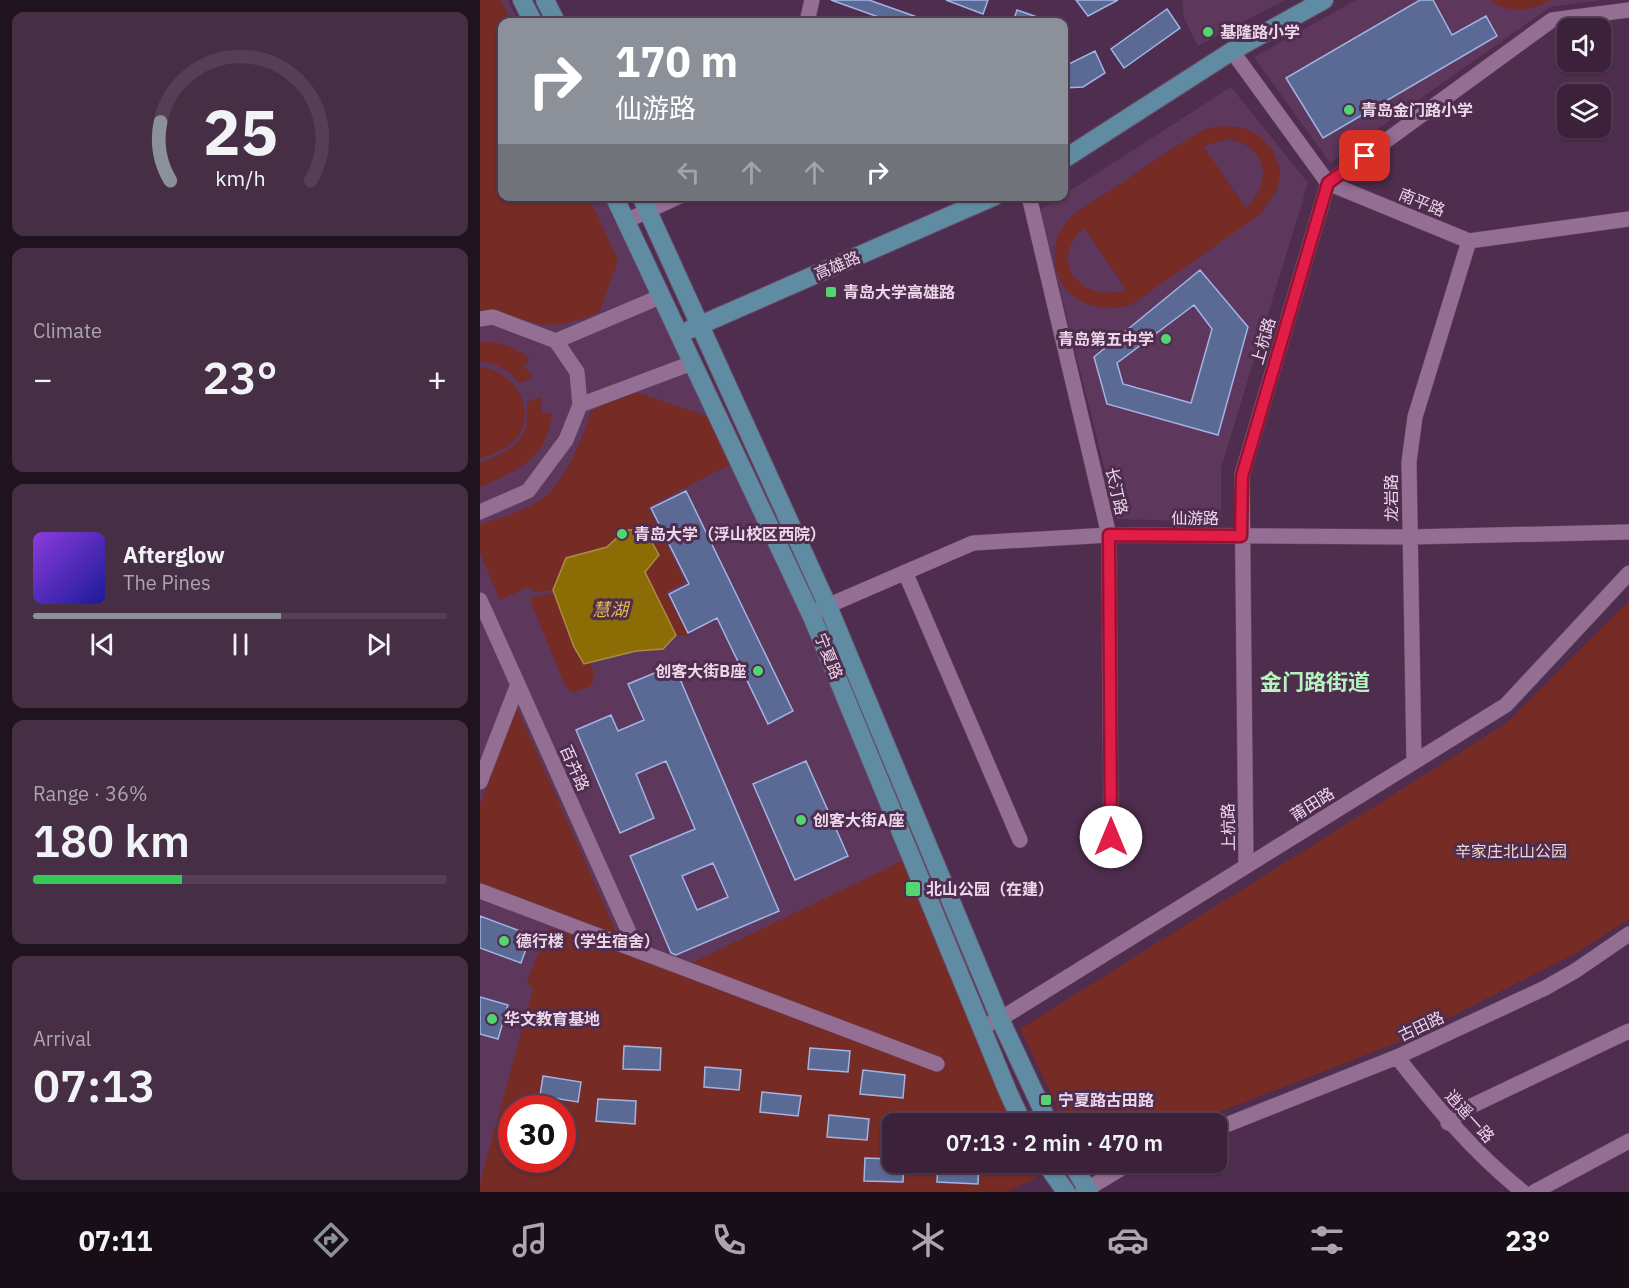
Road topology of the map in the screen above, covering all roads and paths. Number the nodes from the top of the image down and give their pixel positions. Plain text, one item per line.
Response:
1 (522, 0) edge
2 (545, 0) edge
3 (812, 0) edge
4 (1324, 0) edge
5 (1629, 10) edge
6 (530, 18) edge
7 (554, 18) edge
8 (808, 18) edge
9 (1232, 51) junction
10 (1068, 156) edge
11 (1328, 183) junction
12 (616, 201) edge
13 (984, 201) edge
14 (1030, 201) edge
15 (644, 204) edge
16 (1629, 219) edge
17 (626, 220) junction
18 (1470, 242) junction
19 (662, 296) junction
20 (480, 319) edge
21 (701, 324) junction
22 (680, 334) junction
23 (556, 341) junction
24 (692, 363) junction
25 (580, 405) junction
26 (480, 512) edge
27 (1629, 532) edge
28 (1109, 535) junction
29 (1241, 536) junction
30 (1409, 537) junction
31 (905, 572) junction
32 (1629, 573) edge
33 (480, 600) edge
34 (828, 605) junction
35 (811, 613) junction
36 (518, 684) junction
37 (1414, 762) junction
38 (480, 782) edge
39 (1111, 837) dead end
40 (1020, 840) dead end
41 (1246, 866) junction
42 (480, 891) edge
43 (1629, 934) edge
44 (637, 951) junction
45 (1000, 1019) junction
46 (982, 1027) junction
47 (1629, 1031) edge
48 (1397, 1057) junction
49 (937, 1064) dead end
50 (1018, 1113) edge
51 (1044, 1113) edge
52 (1448, 1123) junction
53 (1227, 1125) edge
54 (1629, 1141) edge
55 (1053, 1173) edge
56 (1076, 1173) edge
57 (1114, 1173) edge
58 (1085, 1191) edge
59 (1066, 1192) edge
60 (1522, 1192) edge
61 (1534, 1192) edge

1 - 6 main road
2 - 7 main road
3 - 8 street
4 - 9 main road
5 - 11 street
9 - 10 main road
9 - 11 street
11 - 18 street, 南平路
11 - 29 street, 上杭路
12 - 17 main road, 宁夏路
13 - 21 main road, 高雄路
14 - 28 street, 长汀路
15 - 17 street
15 - 21 main road, 宁夏路
16 - 18 street
17 - 19 main road, 宁夏路
18 - 30 street, 龙岩路
19 - 22 main road, 宁夏路
19 - 23 street
20 - 23 street
21 - 22 main road, 高雄路
21 - 34 main road, 宁夏路
22 - 24 main road, 宁夏路
23 - 25 street
24 - 25 street
24 - 35 main road, 宁夏路
25 - 26 street
27 - 30 street, 仙游路
28 - 29 street, 仙游路
28 - 31 street, 仙游路
28 - 39 street, 长汀路
29 - 30 street, 仙游路
29 - 41 street, 上杭路
30 - 37 street, 龙岩路
31 - 34 street, 仙游路
31 - 40 street
32 - 37 street, 莆田路
33 - 36 street, 百卉路
34 - 35 street, 仙游路
34 - 45 main road, 宁夏路
35 - 46 main road, 宁夏路
36 - 38 street
36 - 44 street, 百卉路
37 - 41 street, 莆田路
41 - 45 street, 莆田路
42 - 44 street
43 - 48 street, 古田路
44 - 49 street
45 - 46 street, 莆田路
45 - 51 main road, 宁夏路
46 - 50 main road, 宁夏路
47 - 52 street
48 - 52 street, 逍遥一路
48 - 53 street, 古田路
52 - 60 street, 逍遥一路
54 - 61 street
55 - 59 main road
56 - 58 main road
57 - 58 street

